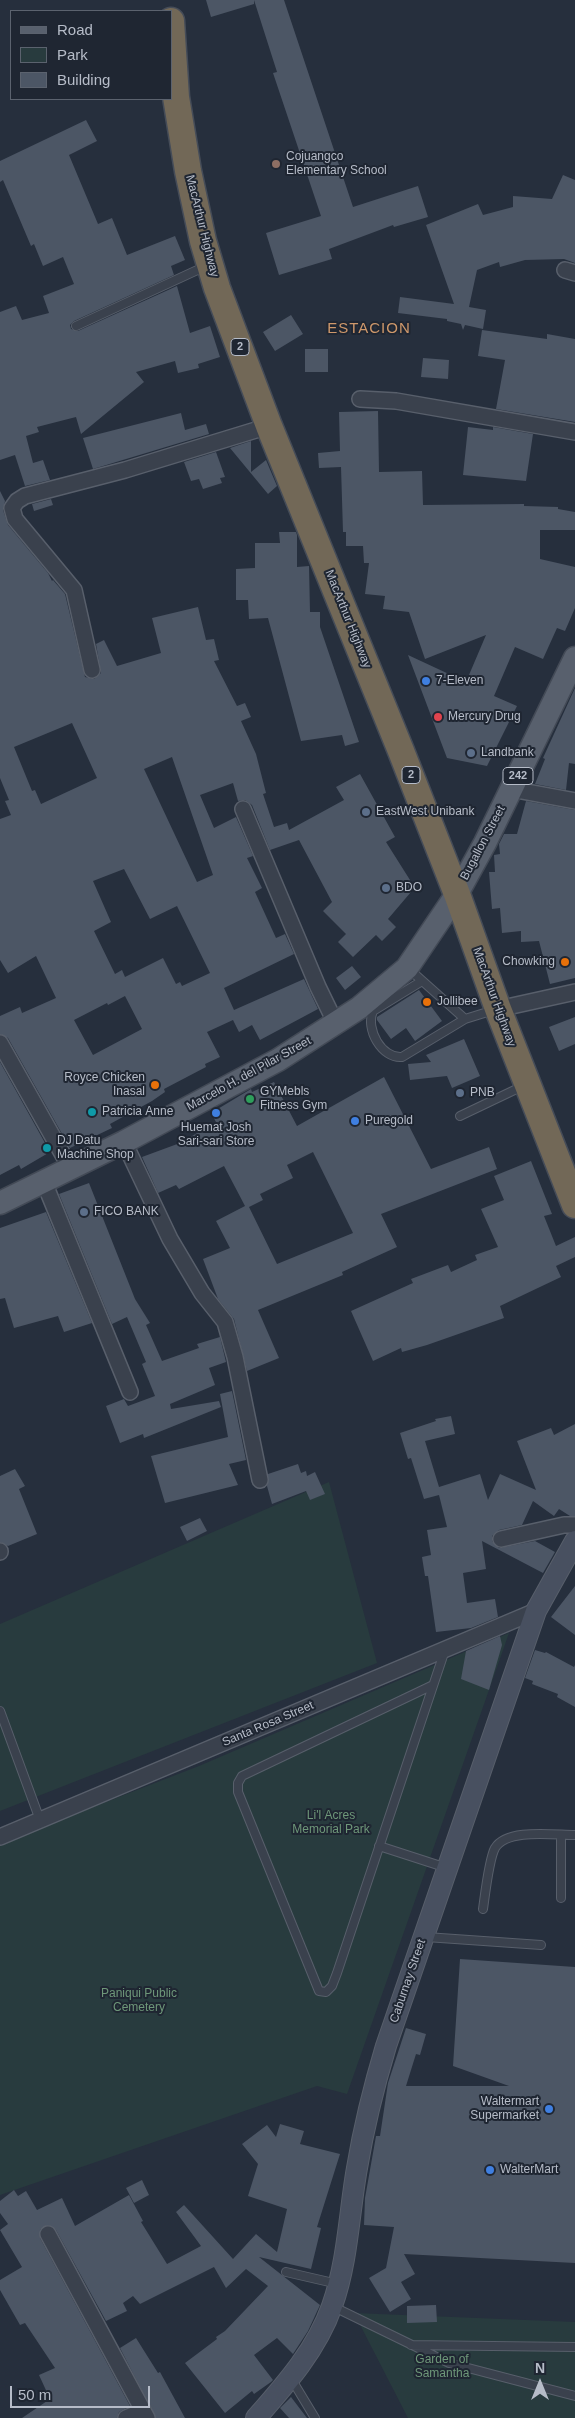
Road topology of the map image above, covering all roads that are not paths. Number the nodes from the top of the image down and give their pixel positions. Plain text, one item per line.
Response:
1 (172, 32) edge
2 (210, 264) junction
3 (76, 326) dead end
4 (360, 400) dead end
5 (270, 426) junction
6 (575, 432) edge
7 (575, 658) edge
8 (92, 670) dead end
9 (511, 789) junction
10 (575, 802) edge
11 (243, 809) dead end
12 (457, 894) junction
13 (415, 974) junction
14 (575, 992) edge
15 (498, 1009) junction
16 (465, 1020) junction
17 (336, 1024) junction
18 (0, 1043) edge
19 (527, 1084) junction
20 (460, 1116) dead end
21 (124, 1142) junction
22 (71, 1169) junction
23 (44, 1182) junction
24 (0, 1203) edge
25 (575, 1205) edge
26 (130, 1392) dead end
27 (260, 1480) dead end
28 (575, 1525) edge
29 (501, 1539) dead end
30 (575, 1541) edge
31 (536, 1611) junction
32 (444, 1650) junction
33 (432, 1686) junction
34 (0, 1711) edge
35 (40, 1820) junction
36 (561, 1835) junction
37 (575, 1835) edge
38 (0, 1837) edge
39 (379, 1846) junction
40 (447, 1868) junction
41 (561, 1898) dead end
42 (483, 1909) dead end
43 (424, 1937) junction
44 (541, 1945) dead end
45 (48, 2234) dead end
46 (286, 2272) dead end
47 (338, 2284) junction
48 (332, 2306) junction
49 (409, 2345) junction
50 (575, 2347) edge
51 (291, 2378) junction
52 (575, 2396) edge
53 (145, 2415) edge
54 (126, 2418) edge
55 (256, 2418) edge
56 (315, 2418) edge

1 - 2 highway, MacArthur Highway / 2
2 - 3 lane
2 - 5 highway, MacArthur Highway / 2
4 - 6 street
5 - 8 street
5 - 12 highway, MacArthur Highway / 2
7 - 9 main road, Bugallon Street / 242
9 - 10 street
9 - 12 main road, Bugallon Street / 242
11 - 17 street
12 - 13 main road, Marcelo H. del Pilar Street / 242
12 - 15 highway, MacArthur Highway / 2
13 - 16 lane
13 - 16 lane
13 - 17 main road, Marcelo H. del Pilar Street / 242
14 - 15 street
15 - 16 lane
15 - 19 highway, MacArthur Highway / 2
17 - 21 main road, Marcelo H. del Pilar Street / 242
18 - 22 street
19 - 20 lane
19 - 25 highway, MacArthur Highway / 2
21 - 22 main road, Marcelo H. del Pilar Street / 242
21 - 27 street
22 - 23 main road, Marcelo H. del Pilar Street / 242
23 - 24 main road, Marcelo H. del Pilar Street / 242
23 - 26 street
28 - 29 street
30 - 31 street, Caburnay Street
31 - 32 street, Santa Rosa Street
31 - 40 street, Caburnay Street
32 - 33 lane
32 - 35 street, Santa Rosa Street
33 - 39 lane
33 - 39 lane
34 - 35 lane
35 - 38 street, Santa Rosa Street
36 - 37 lane
36 - 41 lane
36 - 42 lane
39 - 40 lane
40 - 43 street, Caburnay Street
43 - 44 lane
43 - 47 street, Caburnay Street
45 - 53 street
46 - 47 lane
47 - 48 street, Caburnay Street
48 - 49 lane
48 - 51 street, Caburnay Street
49 - 50 lane
49 - 52 lane
51 - 55 street, Caburnay Street
51 - 56 lane
53 - 54 street

